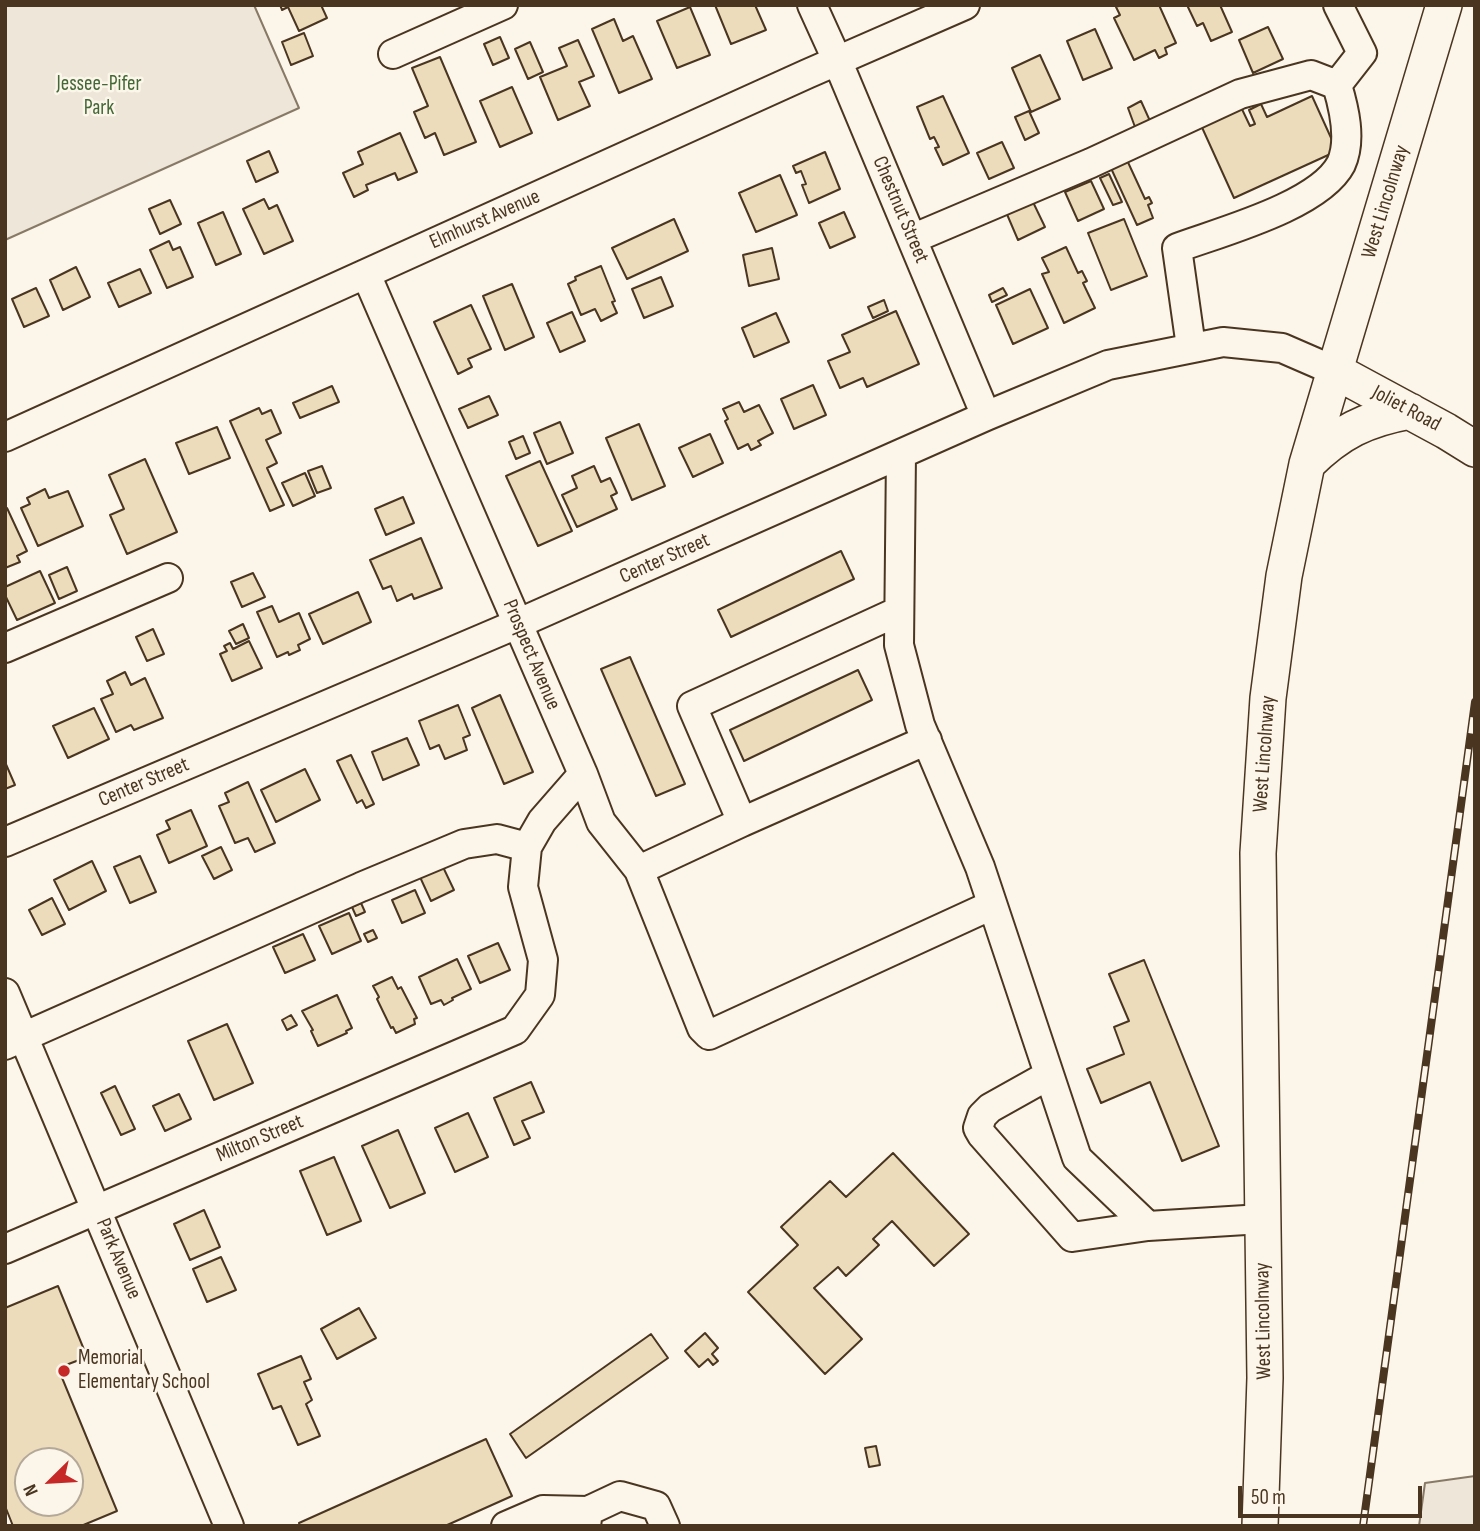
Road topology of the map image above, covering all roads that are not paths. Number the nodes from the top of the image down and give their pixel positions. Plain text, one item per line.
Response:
1 (503, 5) edge
2 (812, 5) edge
3 (965, 5) edge
4 (1338, 5) edge
5 (1444, 5) edge
6 (393, 54) dead end
7 (837, 60) junction
8 (1337, 85) junction
9 (912, 239) junction
10 (366, 274) junction
11 (1191, 347) junction
12 (1335, 371) junction
13 (1409, 411) junction
14 (986, 416) junction
15 (5, 437) edge
16 (1461, 440) edge
17 (901, 454) junction
18 (1307, 464) junction
19 (168, 578) dead end
20 (899, 611) junction
21 (517, 624) junction
22 (5, 648) edge
23 (927, 740) junction
24 (583, 774) junction
25 (742, 822) junction
26 (5, 842) edge
27 (527, 847) junction
28 (639, 870) junction
29 (992, 905) junction
30 (5, 993) edge
31 (15, 1041) edge
32 (1049, 1075) junction
33 (97, 1209) junction
34 (1262, 1219) junction
35 (1148, 1226) junction
36 (5, 1249) edge
37 (587, 1518) edge
38 (229, 1526) edge
39 (506, 1526) edge
40 (665, 1526) edge
41 (1260, 1526) edge

1 - 6 street
2 - 7 street, Chestnut Street
3 - 7 street, Elmhurst Avenue
4 - 8 street
5 - 12 main road, West Lincolnway
7 - 9 street, Chestnut Street
7 - 10 street, Elmhurst Avenue
8 - 9 street
8 - 11 street
9 - 14 street, Chestnut Street
10 - 15 street, Elmhurst Avenue
10 - 21 street, Prospect Avenue
11 - 12 street, Center Street
11 - 14 street, Center Street
12 - 13 main road, Joliet Road
12 - 18 main road, West Lincolnway
13 - 16 main road, Joliet Road
13 - 18 main road
14 - 17 street, Center Street
17 - 20 street
17 - 21 street, Center Street
18 - 34 main road, West Lincolnway
19 - 22 street
20 - 23 street
20 - 25 street
21 - 24 street, Prospect Avenue
21 - 26 street, Center Street
23 - 25 street
23 - 29 street
24 - 27 street
24 - 28 street, Prospect Avenue
25 - 28 street
27 - 31 street
27 - 33 street, Milton Street
28 - 29 street, Prospect Avenue
29 - 32 street
30 - 31 street, Park Avenue
31 - 33 street, Park Avenue
32 - 35 street
32 - 35 street
33 - 36 street, Milton Street
33 - 38 street, Park Avenue
34 - 35 street
34 - 41 main road, West Lincolnway
37 - 39 street
37 - 40 street

